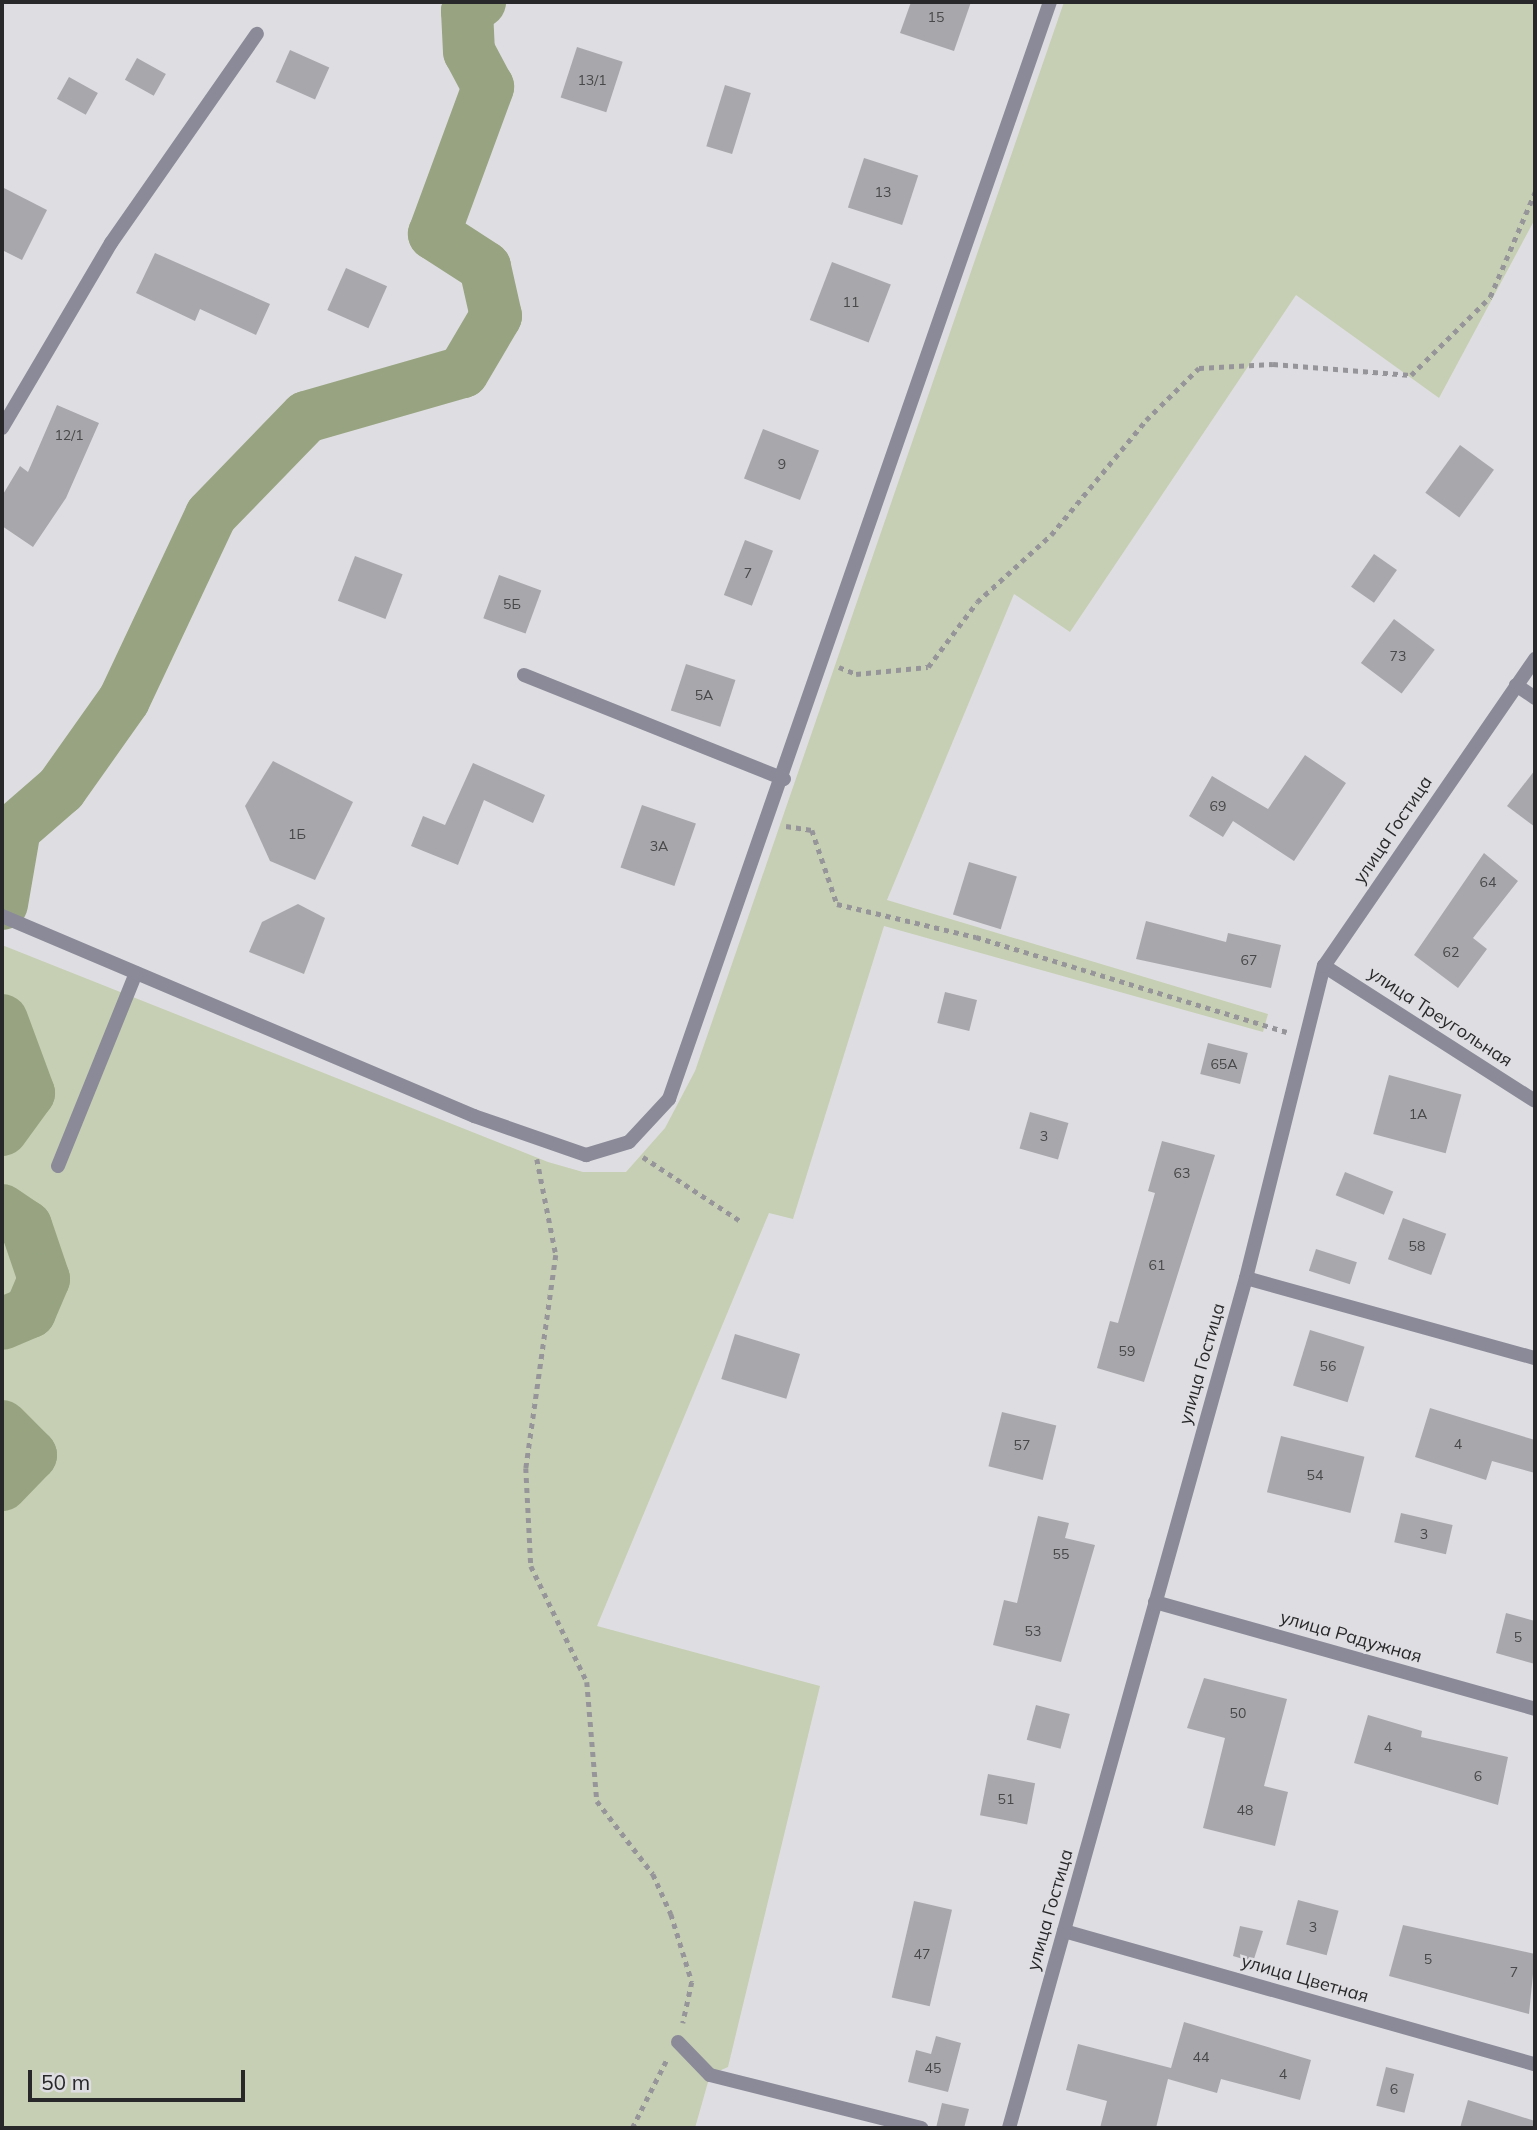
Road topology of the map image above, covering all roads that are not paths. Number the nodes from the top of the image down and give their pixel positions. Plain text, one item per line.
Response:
1 (1050, 2) edge
2 (257, 34) dead end
3 (2, 428) edge
4 (1535, 659) edge
5 (524, 675) dead end
6 (1516, 685) junction
7 (1535, 698) edge
8 (784, 779) junction
9 (2, 916) edge
10 (1324, 966) junction
11 (136, 973) junction
12 (1535, 1101) edge
13 (58, 1166) dead end
14 (1246, 1278) junction
15 (1535, 1358) edge
16 (1156, 1602) junction
17 (1535, 1709) edge
18 (1064, 1931) junction
19 (678, 2042) road end
20 (1535, 2064) edge
21 (921, 2128) edge
22 (1009, 2128) edge

1 - 8 street
2 - 3 street
4 - 6 street, улица Гостица
5 - 8 street
6 - 7 street
6 - 10 street, улица Гостица
8 - 11 street
9 - 11 street
10 - 12 street, улица Треугольная
10 - 14 street, улица Гостица
11 - 13 street
14 - 15 street
14 - 16 street, улица Гостица
16 - 17 street, улица Радужная
16 - 18 street, улица Гостица
18 - 20 street, улица Цветная
18 - 22 street, улица Гостица
19 - 21 street

